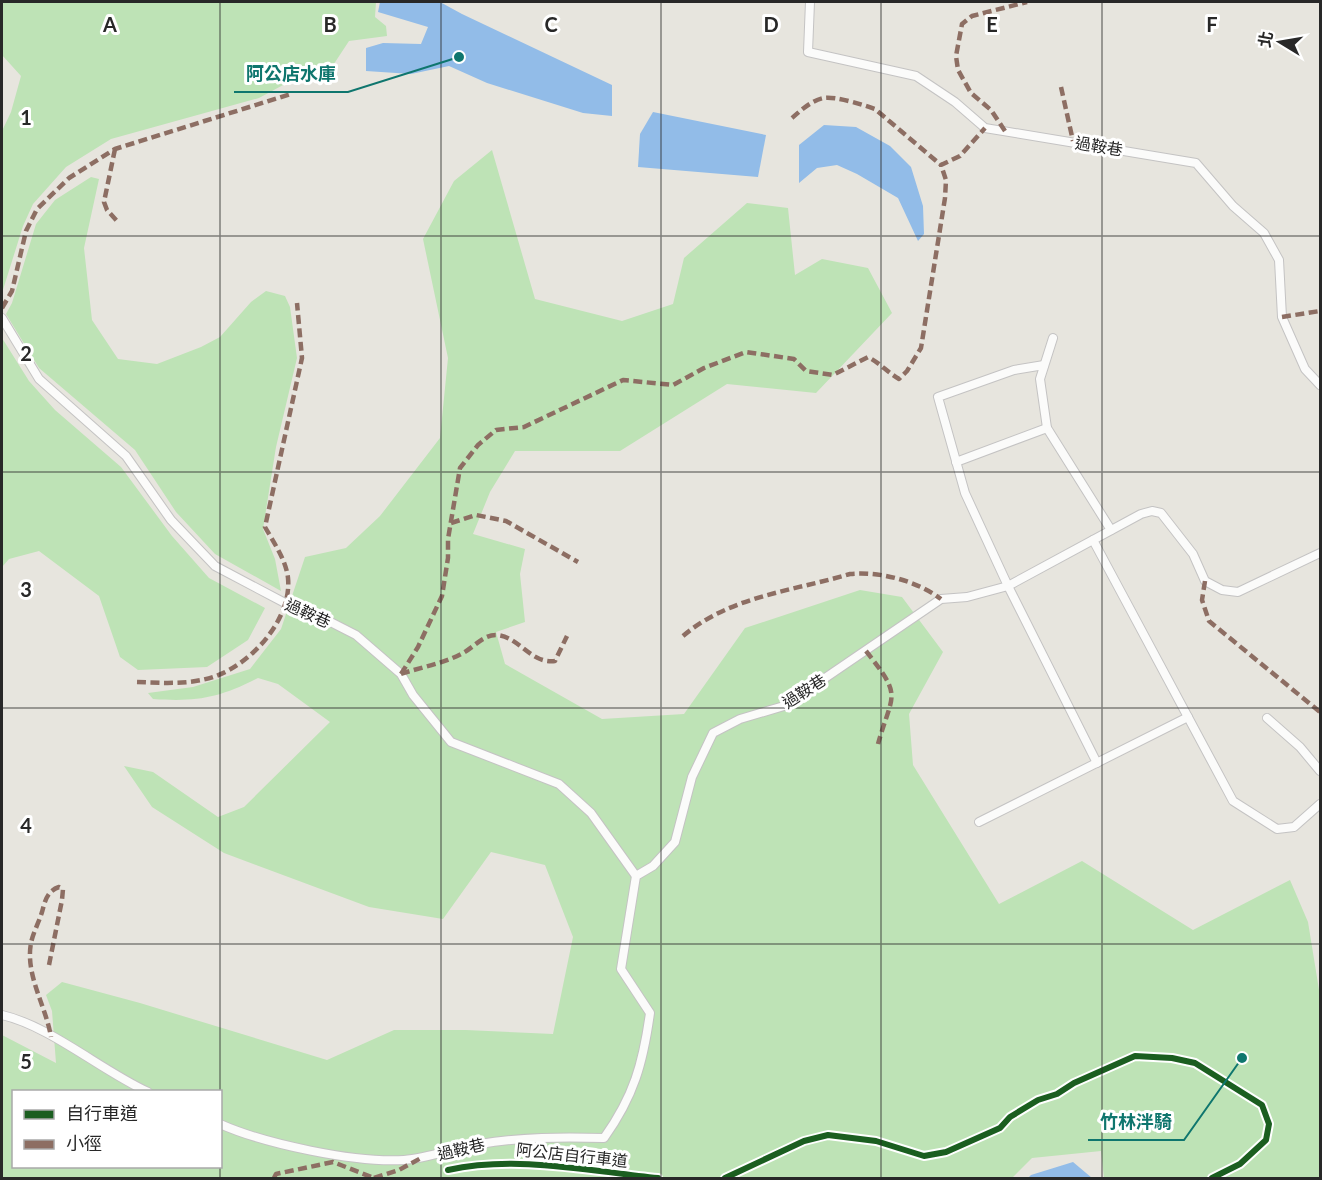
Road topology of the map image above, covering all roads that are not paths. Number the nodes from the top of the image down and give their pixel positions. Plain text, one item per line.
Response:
1 (810, 2) edge
2 (2, 318) edge
3 (1053, 338) dead end
4 (1044, 365) junction
5 (1320, 385) edge
6 (1047, 428) junction
7 (956, 462) junction
8 (1111, 530) junction
9 (1093, 540) junction
10 (1320, 553) edge
11 (1008, 586) junction
12 (1188, 717) junction
13 (1267, 718) dead end
14 (1097, 763) junction
15 (1320, 771) edge
16 (1320, 804) edge
17 (979, 822) dead end
18 (636, 876) junction
19 (2, 1015) edge
20 (144, 1090) edge
21 (222, 1125) edge

1 - 5 lane, 過鞍巷
2 - 18 lane, 過鞍巷
3 - 4 lane
4 - 6 lane
4 - 7 lane
6 - 7 lane
6 - 8 lane
7 - 11 lane
8 - 9 lane, 過鞍巷
8 - 10 lane, 過鞍巷
9 - 11 lane, 過鞍巷
9 - 12 lane
11 - 14 lane
11 - 18 lane, 過鞍巷
12 - 14 lane
12 - 16 lane
13 - 15 lane
14 - 17 lane
18 - 21 lane, 過鞍巷
19 - 20 lane

